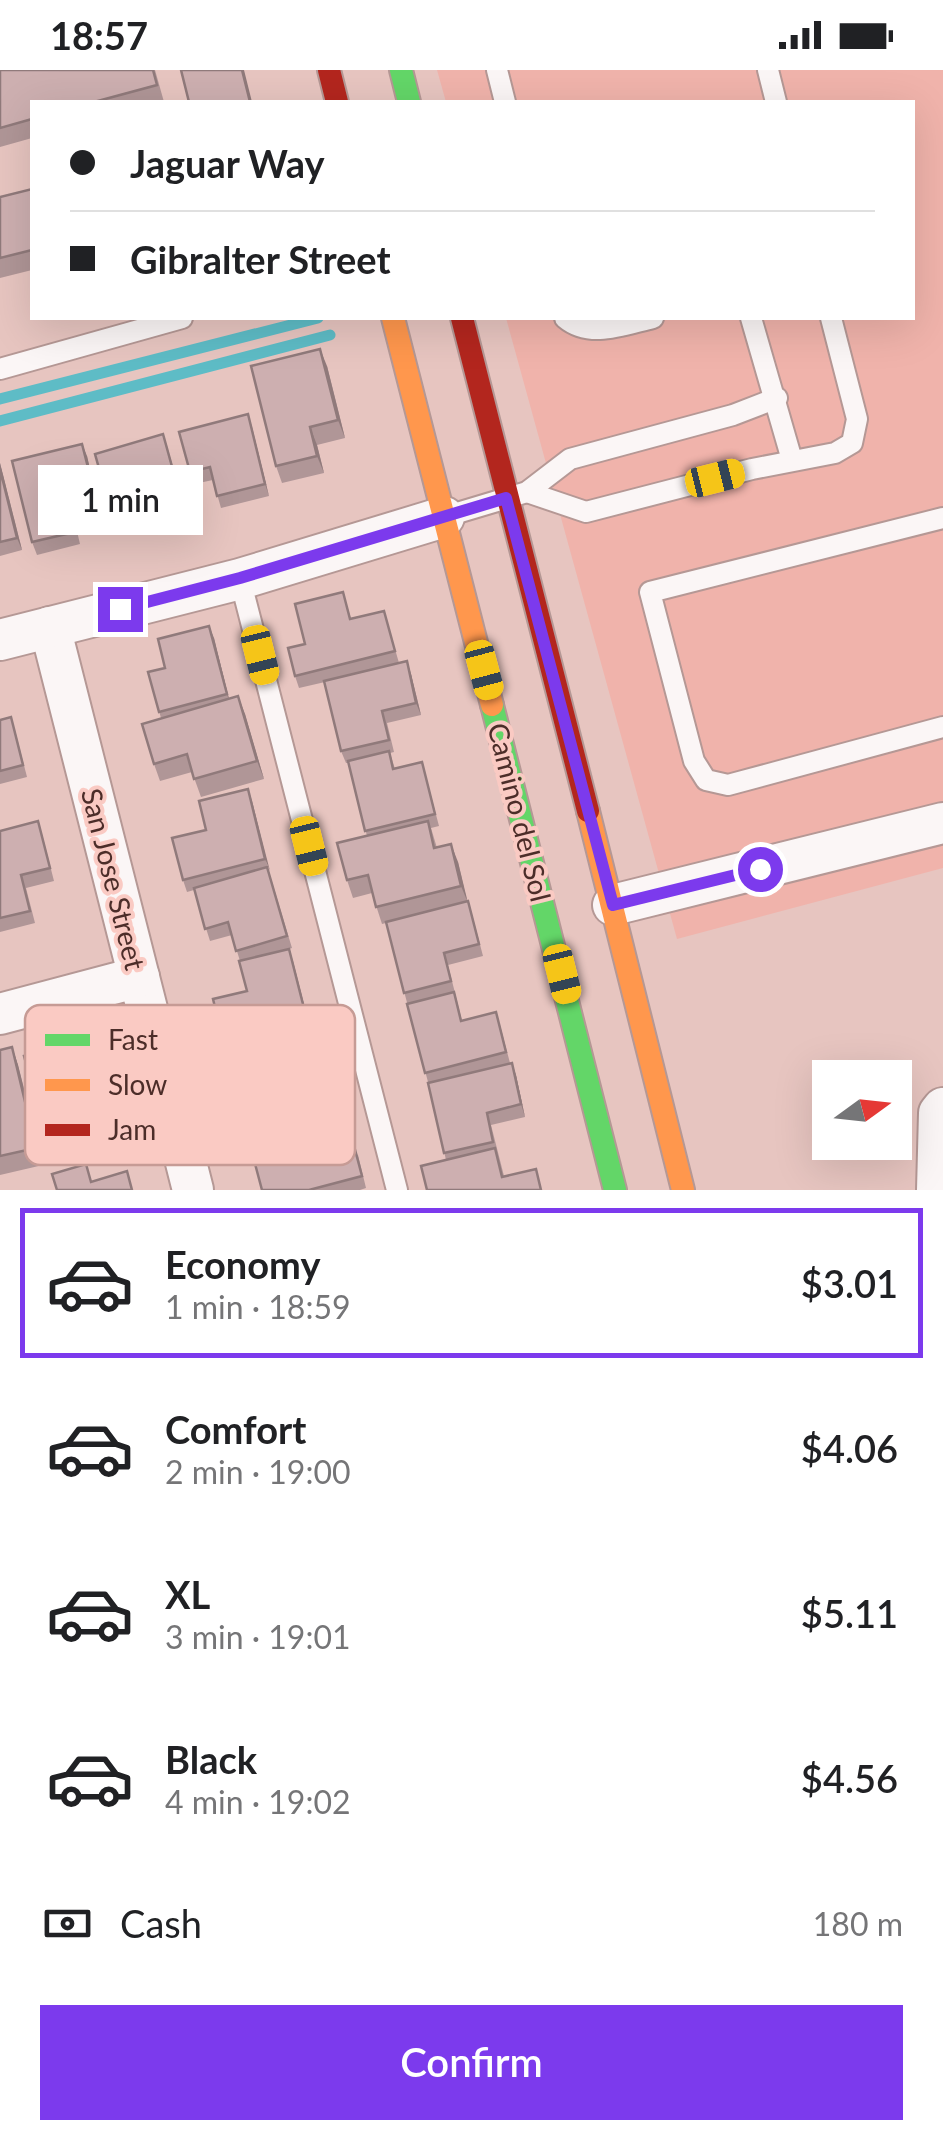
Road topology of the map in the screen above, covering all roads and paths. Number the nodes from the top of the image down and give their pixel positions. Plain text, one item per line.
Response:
1 (329, 70) edge
2 (400, 70) edge
3 (497, 70) edge
4 (768, 70) edge
5 (336, 100) edge
6 (408, 100) edge
7 (504, 100) edge
8 (776, 100) edge
9 (169, 320) edge
10 (394, 320) edge
11 (463, 320) edge
12 (568, 320) edge
13 (642, 320) edge
14 (752, 320) edge
15 (832, 320) edge
16 (0, 369) edge
17 (776, 398) junction
18 (792, 460) junction
19 (516, 495) junction
20 (444, 517) junction
21 (943, 518) edge
22 (240, 578) junction
23 (50, 627) junction
24 (0, 640) edge
25 (943, 728) edge
26 (943, 823) edge
27 (613, 905) junction
28 (138, 977) junction
29 (34, 1005) edge
30 (145, 1005) edge
31 (350, 1005) edge
32 (25, 1007) edge
33 (0, 1014) edge
34 (355, 1026) edge
35 (943, 1108) edge
36 (187, 1165) edge
37 (193, 1190) edge
38 (397, 1190) edge
39 (615, 1190) edge
40 (684, 1190) edge
41 (937, 1190) edge

1 - 5 street
2 - 6 street
3 - 7 lane
4 - 8 lane
9 - 16 lane
10 - 20 street, Camino del Sol
11 - 19 street
12 - 13 lane
14 - 17 lane
15 - 18 lane
17 - 18 lane
17 - 19 lane
18 - 19 lane
19 - 20 lane
19 - 27 street
20 - 22 street
20 - 39 street, Camino del Sol
21 - 25 lane
22 - 23 street
22 - 31 lane
23 - 24 street
23 - 28 street, San Jose Street
26 - 27 street
27 - 40 street
28 - 29 street
28 - 30 street, San Jose Street
32 - 33 street
34 - 38 lane
35 - 41 street
36 - 37 street, San Jose Street

